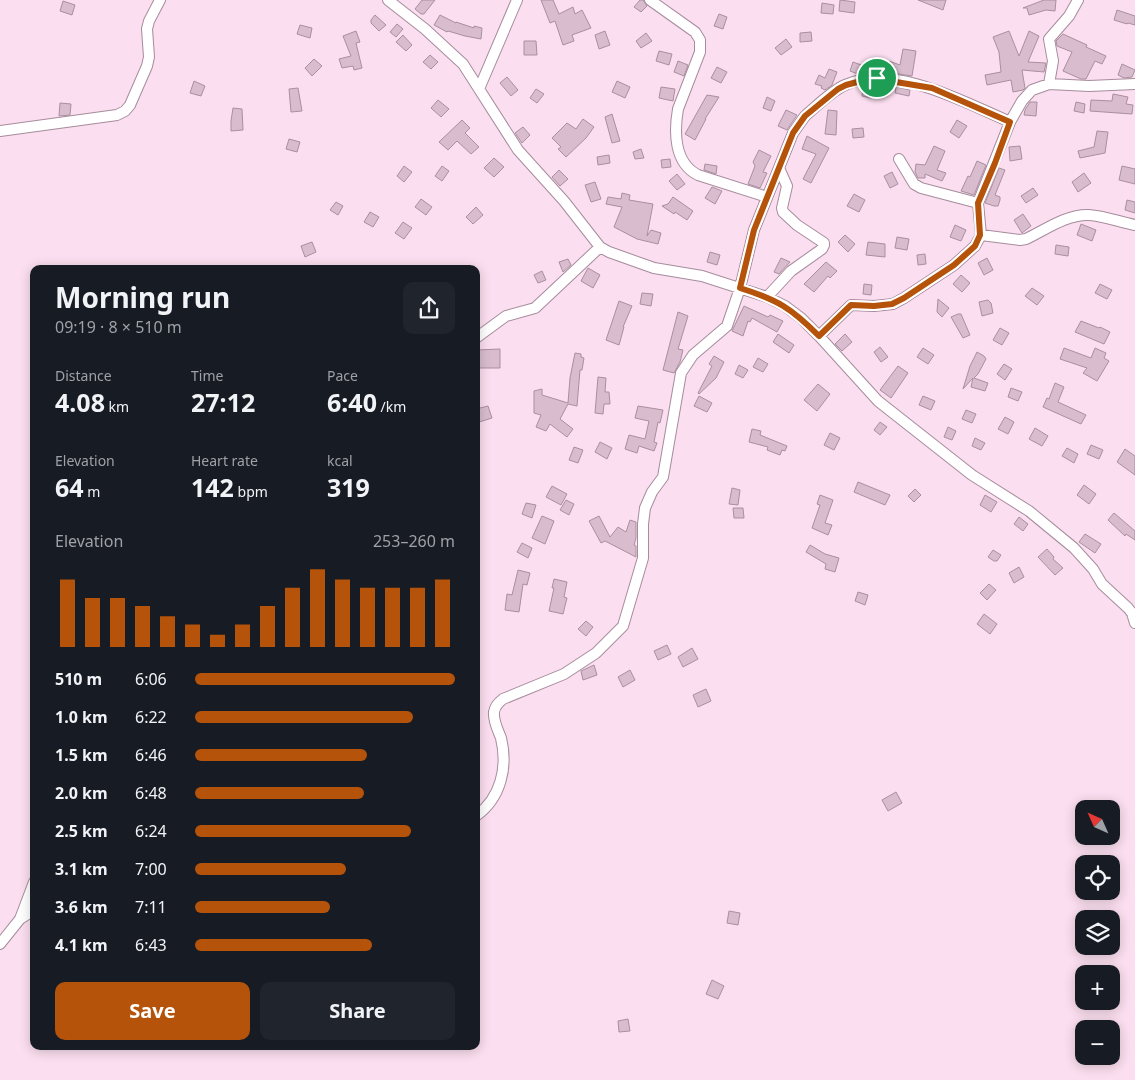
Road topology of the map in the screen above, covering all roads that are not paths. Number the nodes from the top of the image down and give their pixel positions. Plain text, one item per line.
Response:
1 (160, 0) edge
2 (388, 0) edge
3 (516, 0) edge
4 (650, 0) edge
5 (1078, 0) edge
6 (1049, 84) junction
7 (1135, 84) edge
8 (479, 89) junction
9 (1010, 122) junction
10 (0, 131) edge
11 (899, 159) dead end
12 (779, 168) junction
13 (768, 196) junction
14 (978, 203) junction
15 (1135, 225) edge
16 (980, 235) junction
17 (600, 247) junction
18 (740, 288) junction
19 (767, 297) junction
20 (480, 335) edge
21 (819, 336) junction
22 (1135, 622) edge
23 (480, 812) edge
24 (30, 893) edge
25 (30, 913) edge
26 (20, 920) junction
27 (0, 944) edge

1 - 10 street
2 - 8 street
3 - 8 street
4 - 13 street
5 - 6 street
6 - 7 street
6 - 9 street
8 - 17 street
9 - 12 street
9 - 14 street
11 - 14 street
12 - 13 street
12 - 19 street
13 - 18 street
14 - 16 street
15 - 16 street
16 - 21 street
17 - 18 street
17 - 20 street
18 - 19 street
18 - 23 street
19 - 21 street
21 - 22 street
24 - 26 street
25 - 26 street
26 - 27 street

